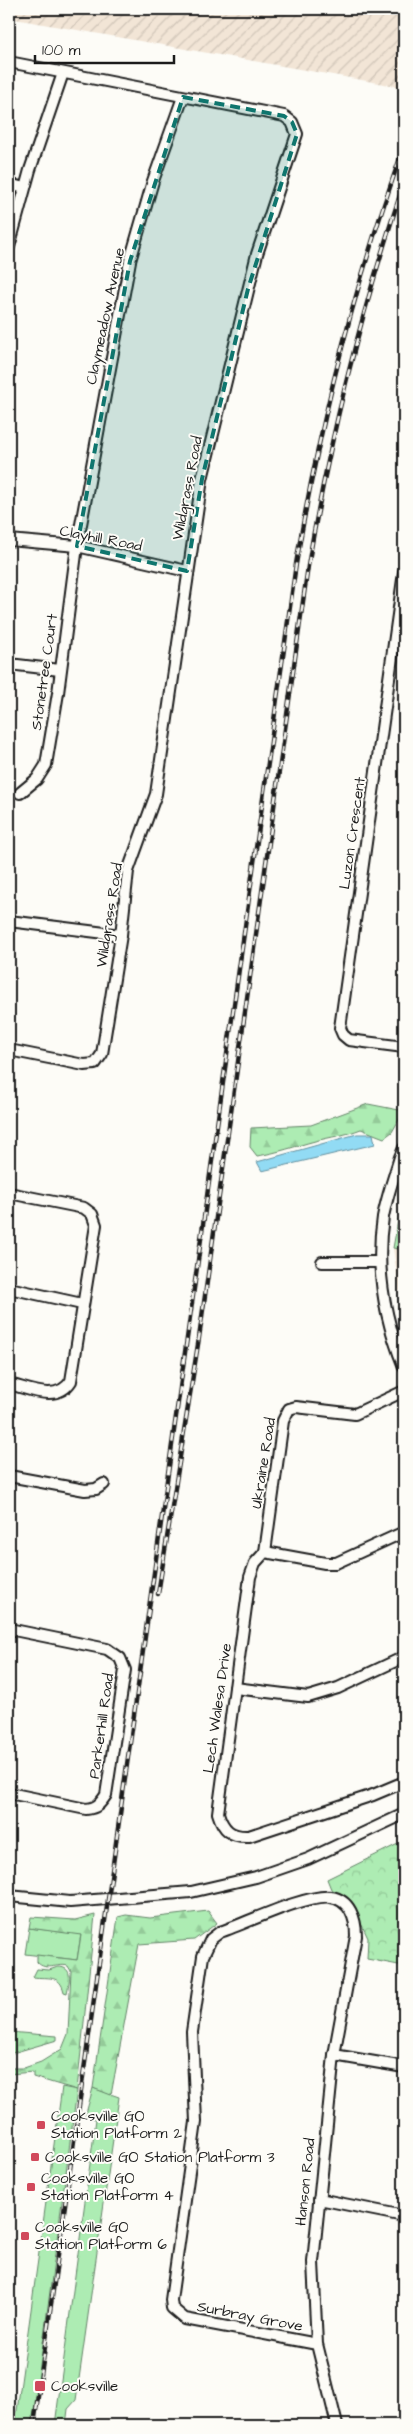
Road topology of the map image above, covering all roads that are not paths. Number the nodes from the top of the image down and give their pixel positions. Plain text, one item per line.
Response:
1 (9, 62) edge
2 (63, 73) junction
3 (183, 97) junction
4 (9, 184) edge
5 (24, 188) junction
6 (9, 247) edge
7 (9, 540) edge
8 (76, 546) junction
9 (187, 571) junction
10 (404, 572) edge
11 (9, 664) edge
12 (60, 670) junction
13 (20, 793) dead end
14 (9, 921) edge
15 (121, 935) junction
16 (404, 1048) edge
17 (9, 1050) edge
18 (404, 1148) edge
19 (9, 1193) edge
20 (322, 1262) dead end
21 (380, 1262) junction
22 (9, 1288) edge
23 (82, 1304) junction
24 (404, 1367) edge
25 (9, 1384) edge
26 (404, 1391) edge
27 (9, 1476) edge
28 (104, 1484) dead end
29 (404, 1532) edge
30 (265, 1552) junction
31 (9, 1629) edge
32 (404, 1657) edge
33 (235, 1688) junction
34 (404, 1782) edge
35 (9, 1793) edge
36 (404, 1814) edge
37 (9, 1896) edge
38 (356, 1943) joint
39 (334, 2055) junction
40 (404, 2067) edge
41 (319, 2200) junction
42 (404, 2216) edge
43 (317, 2344) junction
44 (337, 2425) edge

1 - 2 street, Wildgrass Road
2 - 3 street, Wildgrass Road
2 - 5 street
3 - 8 street, Claymeadow Avenue
3 - 9 street, Wildgrass Road
4 - 5 street
5 - 6 street
7 - 8 street, Clayhill Road
8 - 9 street, Clayhill Road
8 - 12 street, Stonetree Court
9 - 15 street, Wildgrass Road
10 - 16 street, Luzon Crescent
11 - 12 street
12 - 13 street, Stonetree Court
14 - 15 street
15 - 17 street, Wildgrass Road
18 - 21 street
19 - 23 street
20 - 21 street
21 - 24 street
22 - 23 street
23 - 25 street
26 - 30 street, Ukraine Road
27 - 28 street
29 - 30 street
30 - 33 street, Lech Walesa Drive
31 - 35 street, Parkerhill Road
32 - 33 street
33 - 34 street, Lech Walesa Drive
36 - 37 street
38 - 39 street, Hanson Road
38 - 43 street, Surbray Grove
39 - 40 street
39 - 41 street, Hanson Road
41 - 42 street
41 - 43 street, Hanson Road
43 - 44 street, Hanson Road

